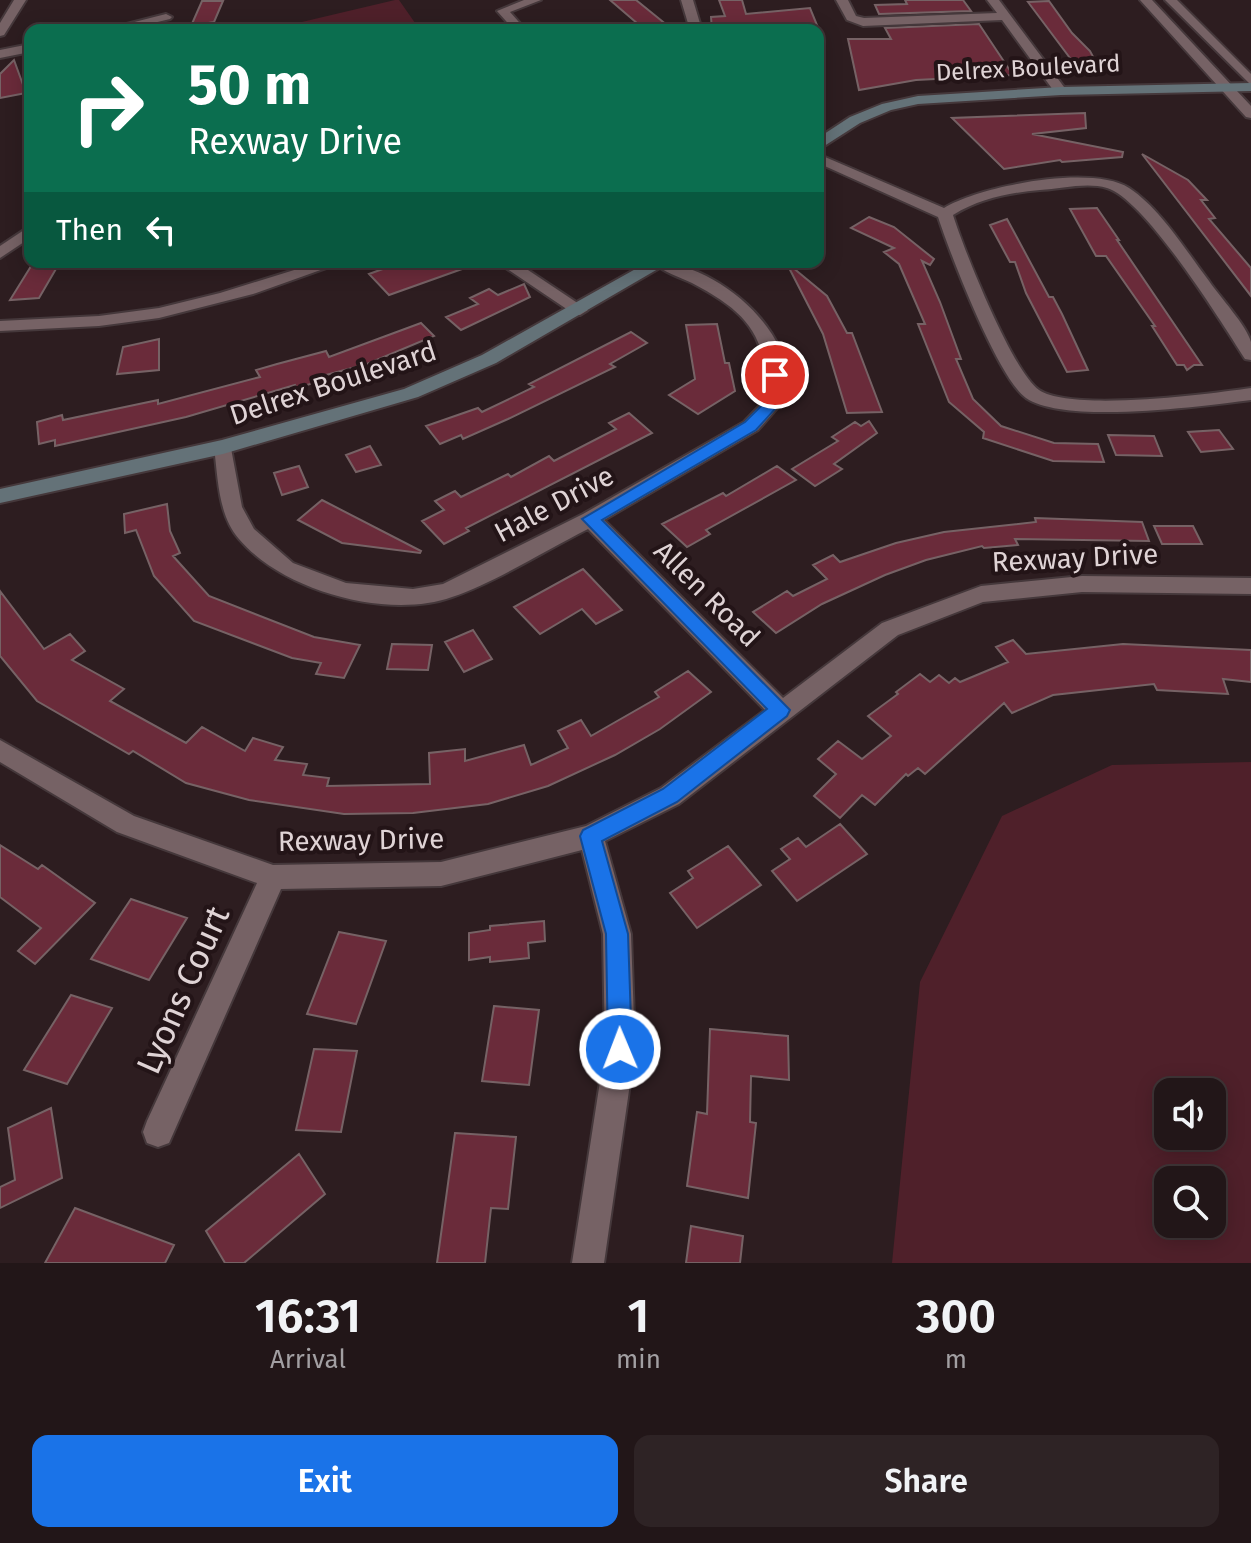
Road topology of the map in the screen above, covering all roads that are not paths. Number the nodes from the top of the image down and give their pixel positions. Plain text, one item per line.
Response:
1 (20, 0) edge
2 (535, 0) edge
3 (687, 0) edge
4 (842, 0) edge
5 (993, 0) edge
6 (1146, 0) edge
7 (1164, 0) edge
8 (1171, 0) edge
9 (1005, 16) junction
10 (130, 24) edge
11 (163, 24) edge
12 (515, 24) edge
13 (694, 24) edge
14 (0, 32) edge
15 (24, 49) edge
16 (0, 54) edge
17 (1251, 84) edge
18 (1226, 87) junction
19 (1061, 91) junction
20 (1251, 114) edge
21 (824, 141) edge
22 (824, 161) edge
23 (945, 214) junction
24 (24, 235) edge
25 (0, 253) edge
26 (317, 268) edge
27 (514, 268) edge
28 (651, 268) edge
29 (672, 268) edge
30 (580, 310) junction
31 (0, 326) edge
32 (1251, 355) edge
33 (1251, 394) edge
34 (223, 447) junction
35 (0, 496) edge
36 (590, 519) junction
37 (1251, 586) edge
38 (780, 710) junction
39 (0, 750) edge
40 (591, 836) junction
41 (273, 877) junction
42 (158, 1132) dead end
43 (588, 1263) edge

1 - 14 street
2 - 12 street
3 - 13 street
4 - 9 street
5 - 9 street
6 - 7 street
6 - 18 street
8 - 17 street
9 - 19 street
10 - 11 street
15 - 16 street
17 - 18 street, Delrex Boulevard
18 - 19 street, Delrex Boulevard
18 - 20 street
19 - 21 street, Delrex Boulevard
22 - 23 street
23 - 32 street
23 - 33 street
24 - 25 street
26 - 31 street
27 - 30 street
28 - 30 street, Delrex Boulevard
29 - 36 street, Hale Drive
30 - 34 street, Delrex Boulevard
34 - 35 street, Delrex Boulevard
34 - 36 street, Hale Drive
36 - 38 street, Allen Road
37 - 38 street, Rexway Drive
38 - 40 street, Rexway Drive
39 - 41 street, Rexway Drive
40 - 41 street, Rexway Drive
40 - 43 street
41 - 42 street, Lyons Court

